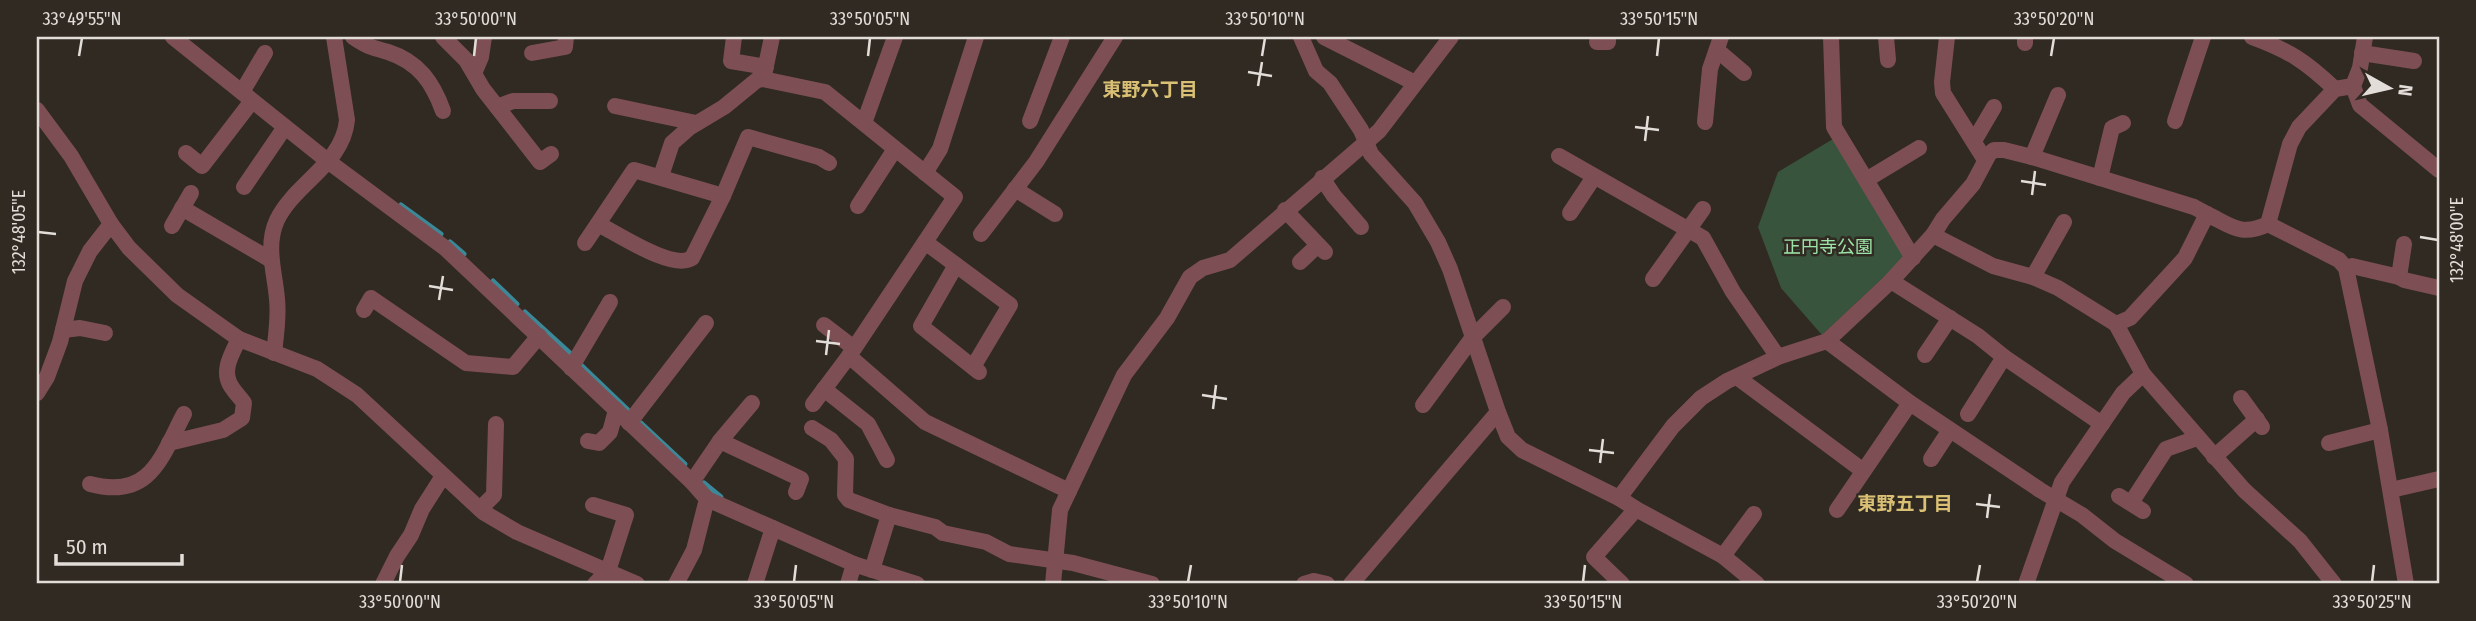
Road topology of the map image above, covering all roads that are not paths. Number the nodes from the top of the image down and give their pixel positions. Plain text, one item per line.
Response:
1 (173, 37) edge
2 (334, 37) edge
3 (353, 37) edge
4 (443, 37) edge
5 (484, 37) edge
6 (566, 37) edge
7 (734, 37) edge
8 (772, 37) edge
9 (895, 37) edge
10 (976, 37) edge
11 (1062, 37) edge
12 (1115, 37) edge
13 (1301, 37) edge
14 (1324, 37) edge
15 (1451, 37) edge
16 (1831, 37) edge
17 (1886, 37) edge
18 (1947, 37) edge
19 (2203, 37) edge
20 (2252, 37) edge
21 (2365, 37) edge
22 (1719, 44) edge
23 (265, 53) dead end
24 (532, 53) dead end
25 (2362, 53) junction
26 (1888, 60) dead end
27 (2414, 61) dead end
28 (475, 71) junction
29 (764, 73) junction
30 (1744, 73) dead end
31 (1415, 83) junction
32 (2353, 86) junction
33 (2335, 89) junction
34 (2058, 94) dead end
35 (247, 96) junction
36 (550, 101) dead end
37 (615, 106) dead end
38 (497, 107) junction
39 (1994, 107) dead end
40 (37, 110) edge
41 (443, 111) dead end
42 (1030, 121) dead end
43 (2175, 121) dead end
44 (1705, 122) dead end
45 (696, 123) junction
46 (864, 123) junction
47 (2123, 123) dead end
48 (285, 127) junction
49 (1974, 141) junction
50 (1366, 142) junction
51 (1919, 148) dead end
52 (895, 149) junction
53 (186, 153) dead end
54 (551, 154) dead end
55 (1559, 156) dead end
56 (2032, 157) junction
57 (1985, 160) junction
58 (329, 162) junction
59 (828, 163) dead end
60 (2439, 170) edge
61 (925, 173) junction
62 (661, 176) junction
63 (1594, 177) junction
64 (1322, 178) junction
65 (2100, 178) junction
66 (1866, 180) junction
67 (244, 187) dead end
68 (1015, 189) junction
69 (191, 193) dead end
70 (723, 196) junction
71 (858, 206) dead end
72 (183, 208) junction
73 (1703, 209) dead end
74 (1285, 210) junction
75 (1570, 213) dead end
76 (1055, 214) dead end
77 (2207, 214) junction
78 (2064, 222) dead end
79 (111, 224) junction
80 (598, 224) junction
81 (2268, 224) junction
82 (172, 226) dead end
83 (1361, 227) dead end
84 (1687, 230) junction
85 (981, 234) dead end
86 (1933, 235) junction
87 (925, 242) junction
88 (585, 243) dead end
89 (2404, 244) dead end
90 (1913, 258) junction
91 (271, 260) junction
92 (1300, 262) dead end
93 (956, 265) junction
94 (2346, 268) junction
95 (2033, 277) junction
96 (2399, 277) junction
97 (1653, 279) dead end
98 (1891, 281) junction
99 (2439, 288) edge
100 (610, 302) dead end
101 (1503, 307) dead end
102 (363, 310) dead end
103 (1950, 318) junction
104 (706, 323) dead end
105 (2116, 324) junction
106 (824, 325) dead end
107 (62, 330) junction
108 (105, 333) dead end
109 (538, 336) junction
110 (1473, 337) junction
111 (239, 339) junction
112 (1827, 341) junction
113 (852, 352) junction
114 (274, 353) junction
115 (1925, 355) dead end
116 (1778, 357) junction
117 (2004, 357) junction
118 (571, 368) junction
119 (2143, 374) junction
120 (1737, 376) junction
121 (824, 389) junction
122 (37, 393) edge
123 (2241, 398) dead end
124 (752, 403) dead end
125 (1910, 403) junction
126 (813, 404) dead end
127 (1423, 405) dead end
128 (616, 410) junction
129 (1498, 412) junction
130 (184, 414) dead end
131 (1968, 414) dead end
132 (629, 422) junction
133 (496, 424) dead end
134 (2102, 424) junction
135 (812, 428) dead end
136 (2380, 429) junction
137 (1950, 430) junction
138 (2197, 438) junction
139 (588, 441) dead end
140 (720, 441) junction
141 (169, 443) junction
142 (2329, 443) dead end
143 (2214, 457) junction
144 (1931, 459) dead end
145 (887, 460) dead end
146 (1862, 470) junction
147 (443, 475) junction
148 (2439, 479) edge
149 (692, 482) junction
150 (90, 484) dead end
151 (2391, 490) junction
152 (1069, 491) junction
153 (796, 492) dead end
154 (1619, 498) junction
155 (707, 499) junction
156 (2055, 499) junction
157 (2131, 503) dead end
158 (593, 505) dead end
159 (480, 509) junction
160 (1636, 509) junction
161 (1837, 510) dead end
162 (1754, 514) dead end
163 (890, 515) junction
164 (773, 528) junction
165 (1723, 556) junction
166 (1053, 561) junction
167 (854, 564) junction
168 (872, 570) junction
169 (608, 571) junction
170 (1107, 578) edge
171 (2166, 579) edge
172 (383, 584) edge
173 (595, 584) edge
174 (637, 584) edge
175 (676, 584) edge
176 (755, 584) edge
177 (848, 584) edge
178 (917, 584) edge
179 (1053, 584) edge
180 (1152, 584) edge
181 (1304, 584) edge
182 (1327, 584) edge
183 (1351, 584) edge
184 (1622, 584) edge
185 (1757, 584) edge
186 (2026, 584) edge
187 (2186, 584) edge
188 (2334, 584) edge
189 (2406, 584) edge

1 - 35 street
2 - 58 street
3 - 41 street
4 - 28 street
5 - 28 street
6 - 24 street
7 - 29 street
8 - 29 street
9 - 46 street
10 - 61 street
11 - 42 street
12 - 68 street
13 - 50 street
14 - 31 street
15 - 31 street
16 - 66 street
17 - 26 street
18 - 49 street
19 - 43 street
20 - 33 street
21 - 25 street
22 - 30 street
22 - 44 street
23 - 35 street
25 - 27 street
25 - 32 street
28 - 38 street
29 - 45 street
29 - 46 street
31 - 50 street
32 - 33 street
32 - 60 street
33 - 81 street
34 - 56 street
35 - 48 street
35 - 53 street
36 - 38 street
37 - 45 street
38 - 54 street
39 - 49 street
40 - 79 street
45 - 62 street
46 - 52 street
47 - 65 street
48 - 58 street
48 - 67 street
49 - 57 street
50 - 64 street
50 - 110 street
51 - 66 street
52 - 61 street
52 - 71 street
55 - 63 street
56 - 57 street
56 - 65 street
57 - 86 street
58 - 91 street
58 - 109 street
59 - 70 street
61 - 87 street
62 - 70 street
62 - 80 street
63 - 75 street
63 - 84 street
64 - 74 street
64 - 83 street
65 - 77 street
66 - 90 street
68 - 76 street
68 - 85 street
69 - 72 street
70 - 80 street
72 - 82 street
72 - 91 street
73 - 84 street
74 - 92 street
74 - 152 street
77 - 81 street
77 - 105 street
78 - 95 street
79 - 107 street
79 - 111 street
80 - 88 street
81 - 94 street
84 - 97 street
84 - 116 street
86 - 90 street
86 - 95 street
87 - 93 street
87 - 113 street
89 - 96 street
90 - 98 street
91 - 114 street
93 - 93 street
94 - 96 street
94 - 136 street
95 - 105 street
96 - 99 street
98 - 103 street
98 - 112 street
100 - 118 street
101 - 110 street
102 - 109 street
103 - 115 street
103 - 117 street
104 - 132 street
105 - 119 street
106 - 113 street
107 - 108 street
107 - 122 street
109 - 118 street
110 - 127 street
110 - 129 street
111 - 114 street
111 - 141 street
112 - 116 street
112 - 125 street
113 - 121 street
113 - 152 street
114 - 147 street
116 - 120 street
117 - 131 street
117 - 134 street
118 - 128 street
119 - 134 street
119 - 138 street
120 - 146 street
120 - 154 street
121 - 126 street
121 - 145 street
123 - 143 street
124 - 140 street
125 - 137 street
125 - 146 street
128 - 132 street
128 - 139 street
129 - 154 street
129 - 183 street
130 - 141 street
132 - 149 street
133 - 159 street
134 - 156 street
135 - 163 street
136 - 142 street
136 - 151 street
137 - 144 street
137 - 156 street
138 - 143 street
138 - 157 street
140 - 149 street
140 - 153 street
141 - 150 street
143 - 188 street
146 - 161 street
147 - 159 street
147 - 172 street
148 - 151 street
149 - 155 street
151 - 189 street
152 - 166 street
154 - 160 street
155 - 164 street
155 - 175 street
156 - 171 street
156 - 186 street
158 - 169 street
159 - 169 street
160 - 165 street
160 - 184 street
162 - 165 street
163 - 166 street
163 - 168 street
164 - 167 street
164 - 176 street
165 - 185 street
166 - 170 street
166 - 179 street
167 - 168 street
167 - 177 street
168 - 178 street
169 - 173 street
169 - 174 street
170 - 180 street
171 - 187 street
181 - 182 street

